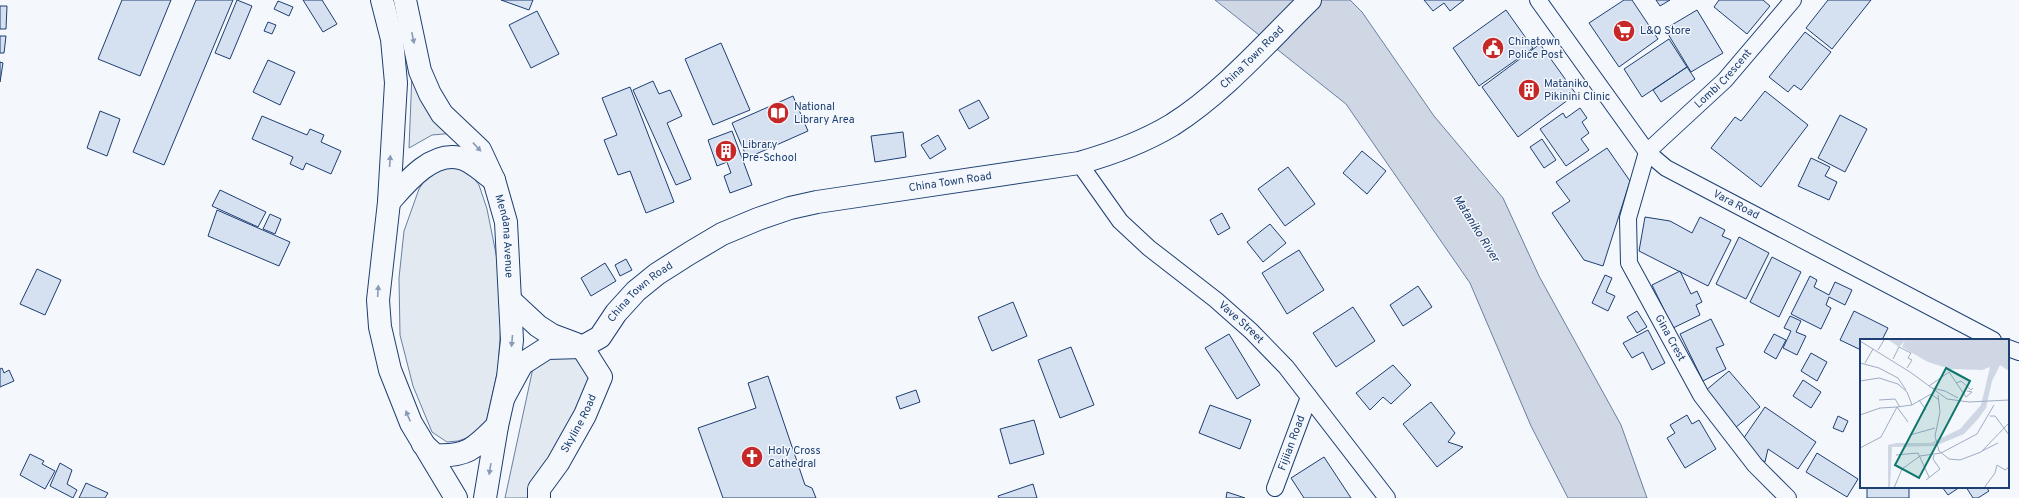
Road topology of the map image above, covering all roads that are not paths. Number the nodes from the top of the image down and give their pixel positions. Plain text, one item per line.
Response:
1 (382, 0) edge
2 (405, 0) edge
3 (1310, 0) edge
4 (1538, 0) edge
5 (1793, 0) edge
6 (1647, 152) junction
7 (1079, 163) junction
8 (494, 180) junction
9 (389, 202) junction
10 (510, 300) junction
11 (1991, 339) edge
12 (582, 347) junction
13 (2009, 348) edge
14 (2019, 352) edge
15 (504, 397) junction
16 (1309, 397) junction
17 (496, 426) junction
18 (420, 441) junction
19 (1275, 488) dead end
20 (456, 498) edge
21 (485, 498) edge
22 (538, 498) edge
23 (1387, 498) edge
24 (1788, 498) edge

9 -> 1 main road
2 -> 8 main road, Mendana Avenue
3 - 7 main road, China Town Road
4 - 6 street, Vara Road
5 - 6 street, Lombi Crescent
6 - 11 street, Vara Road
6 - 24 street, Gina Crest
7 - 12 main road, China Town Road
7 - 16 street, Vave Street
8 - 9 main road
8 - 10 main road, Mendana Avenue
18 -> 9 main road
10 - 12 main road
10 -> 15 main road, Mendana Avenue
12 - 15 main road
12 - 22 main road, Skyline Road
13 - 14 street
15 - 17 main road, Mendana Avenue
16 - 19 street, Fijiian Road
16 - 23 street, Vave Street
17 - 18 main road
17 -> 21 main road, Mendana Avenue
18 - 20 main road

